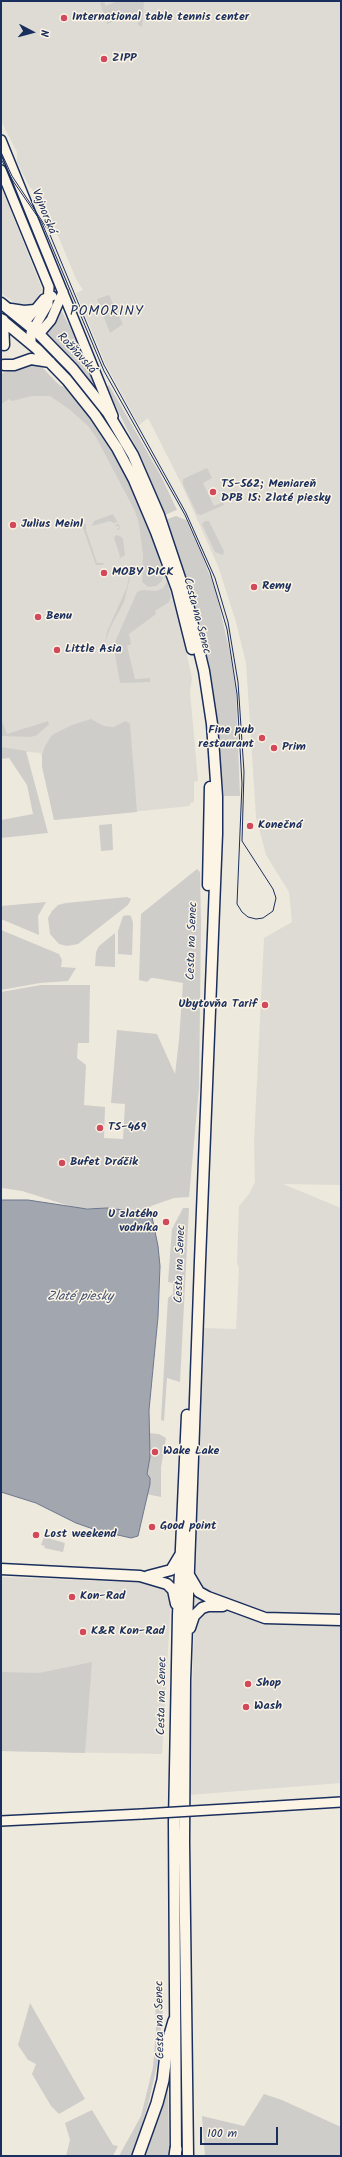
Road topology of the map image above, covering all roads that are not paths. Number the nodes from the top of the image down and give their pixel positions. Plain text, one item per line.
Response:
1 (1, 140) edge
2 (1, 170) edge
3 (63, 292) junction
4 (49, 297) junction
5 (59, 302) junction
6 (5, 306) edge
7 (68, 309) junction
8 (35, 310) junction
9 (2, 320) edge
10 (25, 322) junction
11 (36, 332) junction
12 (31, 343) junction
13 (4, 345) dead end
14 (50, 362) junction
15 (4, 365) dead end
16 (83, 400) joint
17 (121, 434) junction
18 (182, 1551) junction
19 (1, 1569) edge
20 (188, 1573) junction
21 (140, 1576) junction
22 (227, 1606) junction
23 (178, 1615) junction
24 (341, 1620) edge
25 (186, 1639) junction
26 (341, 1802) edge
27 (1, 1821) edge
28 (174, 2021) junction
29 (176, 2154) edge
30 (138, 2156) edge
31 (188, 2156) edge

1 - 3 main road, Vajnorská
2 - 4 main road, Vajnorská
3 - 4 main road
3 - 5 main road
3 - 7 main road, Vajnorská
4 - 5 main road
4 - 8 main road
4 - 11 main road
5 - 7 main road
5 - 11 main road
6 - 8 main road
6 - 10 main road, Rožňavská
7 - 17 main road
8 - 10 main road
9 - 12 main road, Rožňavská
9 - 13 main road
10 - 11 main road, Rožňavská
11 - 12 main road
11 - 17 main road, Rožňavská
12 - 14 main road, Rožňavská
14 - 15 main road
14 - 16 main road, Rožňavská
16 - 18 main road, Cesta na Senec
17 - 20 main road, Cesta na Senec
18 - 21 main road
18 - 23 main road, Cesta na Senec
19 - 21 main road
20 - 22 main road
20 - 25 main road, Cesta na Senec
21 - 23 main road
22 - 24 main road
22 - 25 main road
23 - 28 main road, Cesta na Senec
25 - 31 main road, Cesta na Senec
26 - 27 main road, bridge
28 - 29 main road, Cesta na Senec
28 - 30 highway

